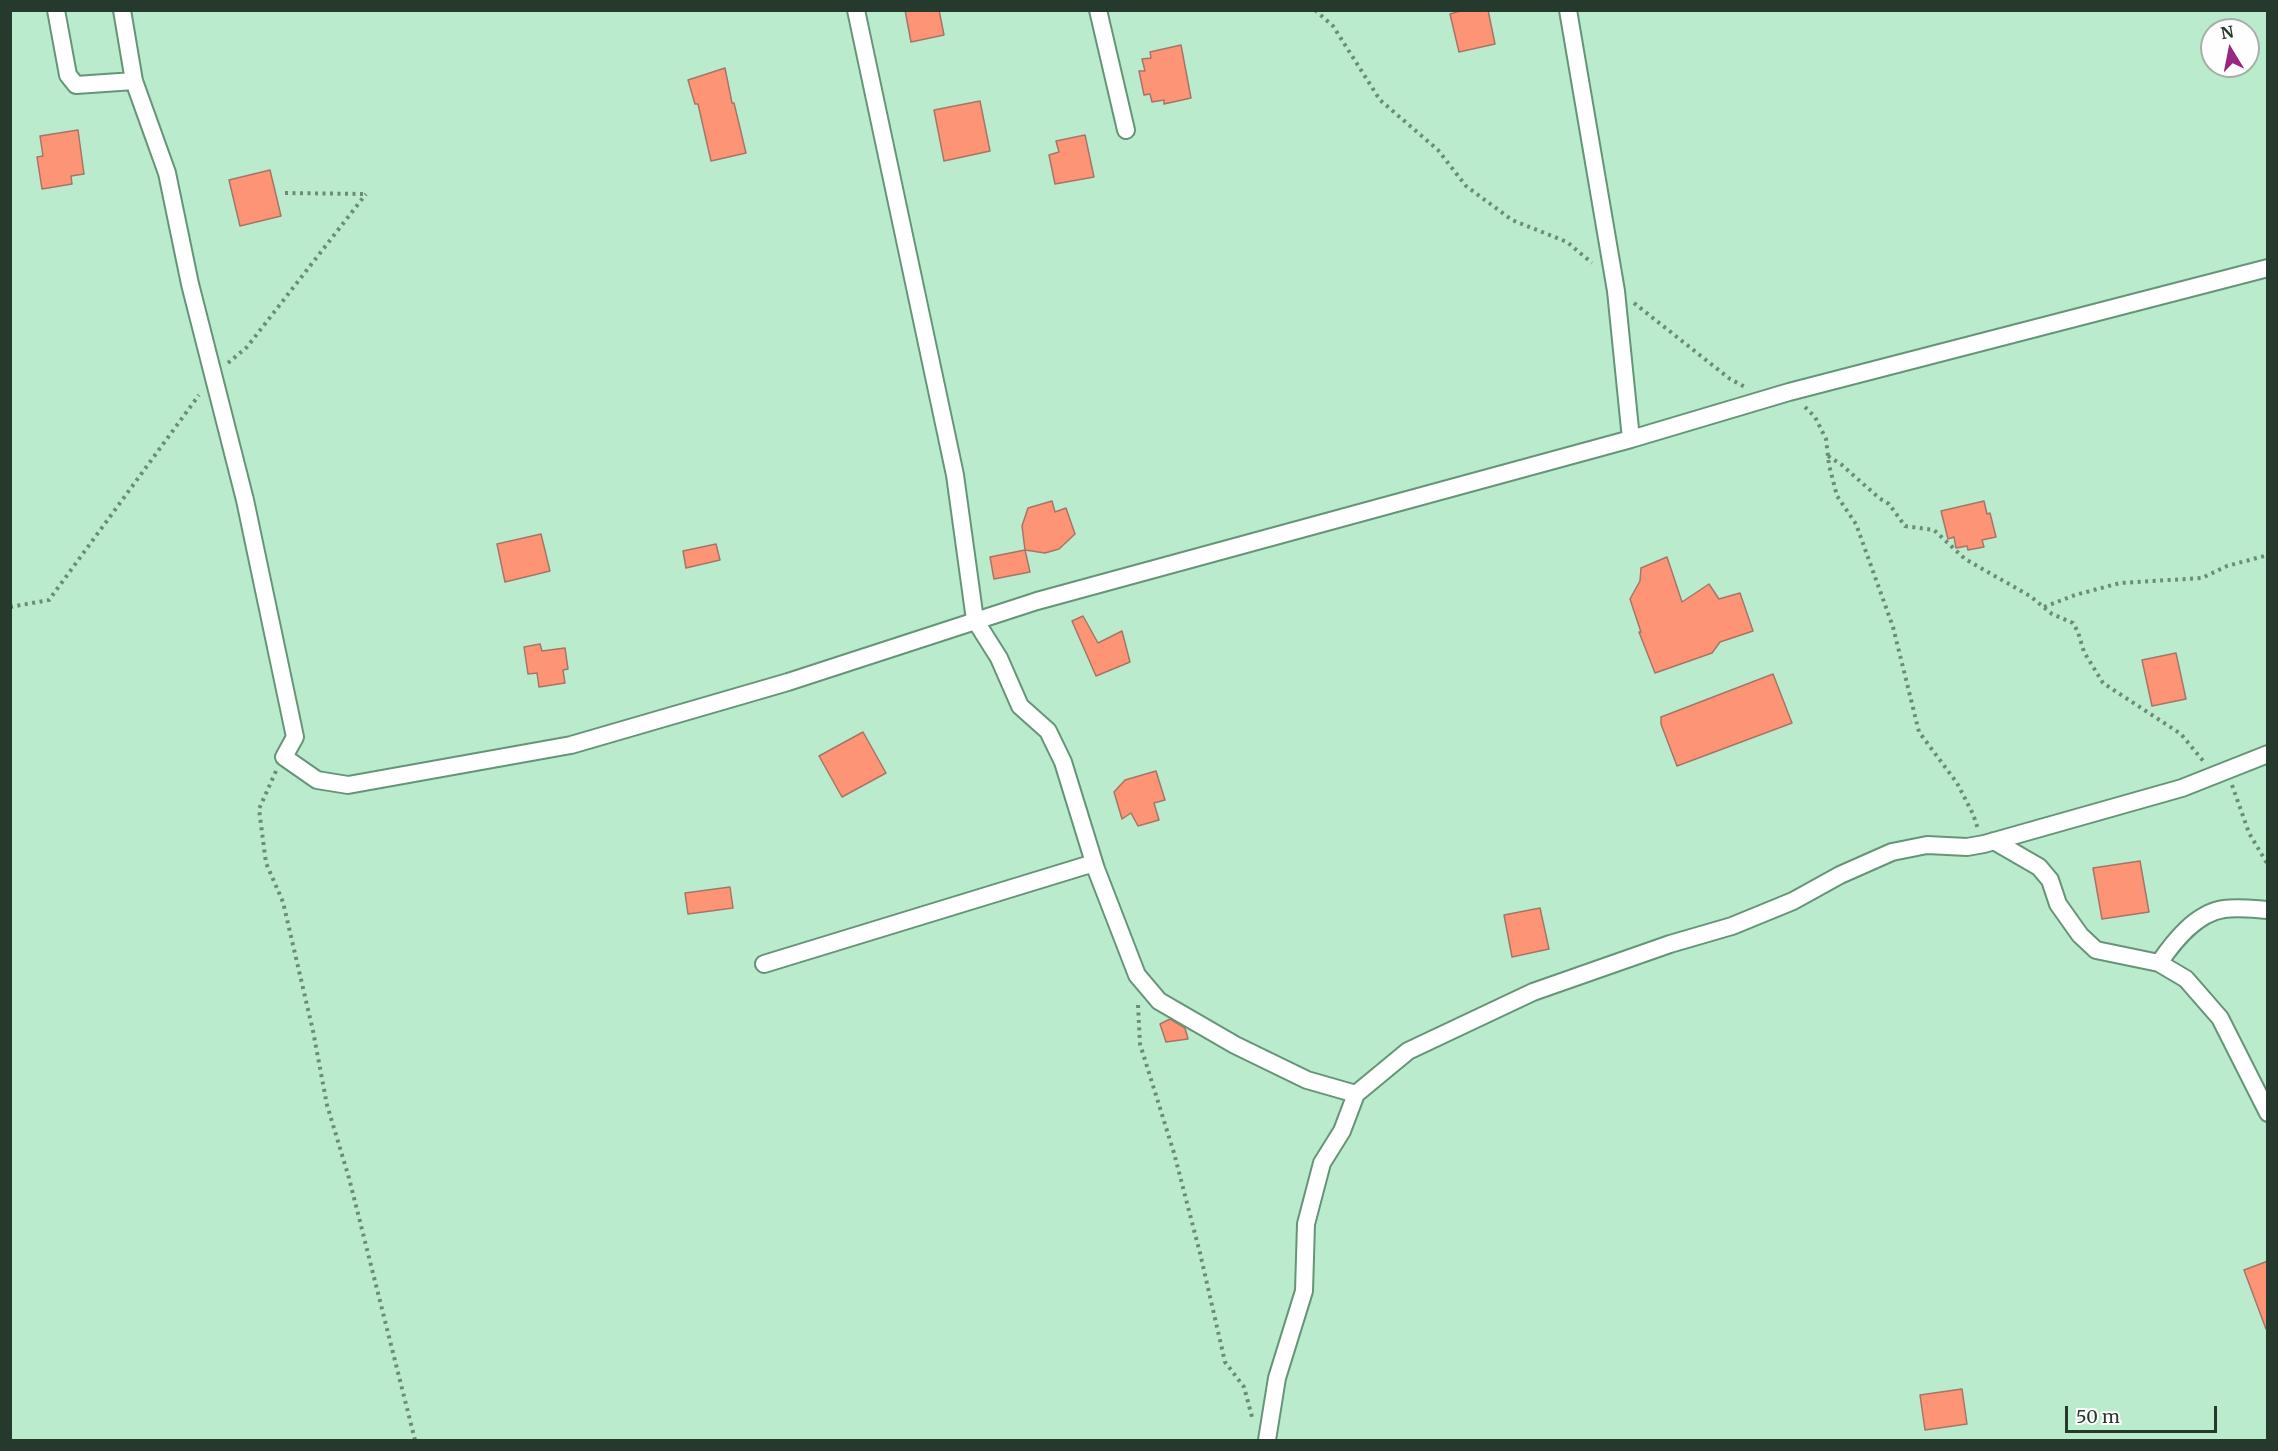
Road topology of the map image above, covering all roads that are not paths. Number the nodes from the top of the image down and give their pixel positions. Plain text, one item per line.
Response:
1 (56, 10) edge
2 (122, 10) edge
3 (855, 10) edge
4 (1098, 10) edge
5 (1568, 10) edge
6 (134, 81) junction
7 (1126, 130) dead end
8 (2268, 268) edge
9 (1631, 439) junction
10 (975, 620) junction
11 (2268, 754) edge
12 (1989, 843) junction
13 (1094, 863) junction
14 (2268, 910) edge
15 (2159, 963) junction
16 (764, 964) dead end
17 (1356, 1094) junction
18 (2268, 1113) edge
19 (1267, 1440) edge

1 - 6 street
2 - 6 street
3 - 10 street
4 - 7 street
5 - 9 street
6 - 10 street
8 - 9 street
9 - 10 street
10 - 13 street
11 - 12 street
12 - 15 street
12 - 17 street
13 - 16 street
13 - 17 street
14 - 15 street
15 - 18 street
17 - 19 street

